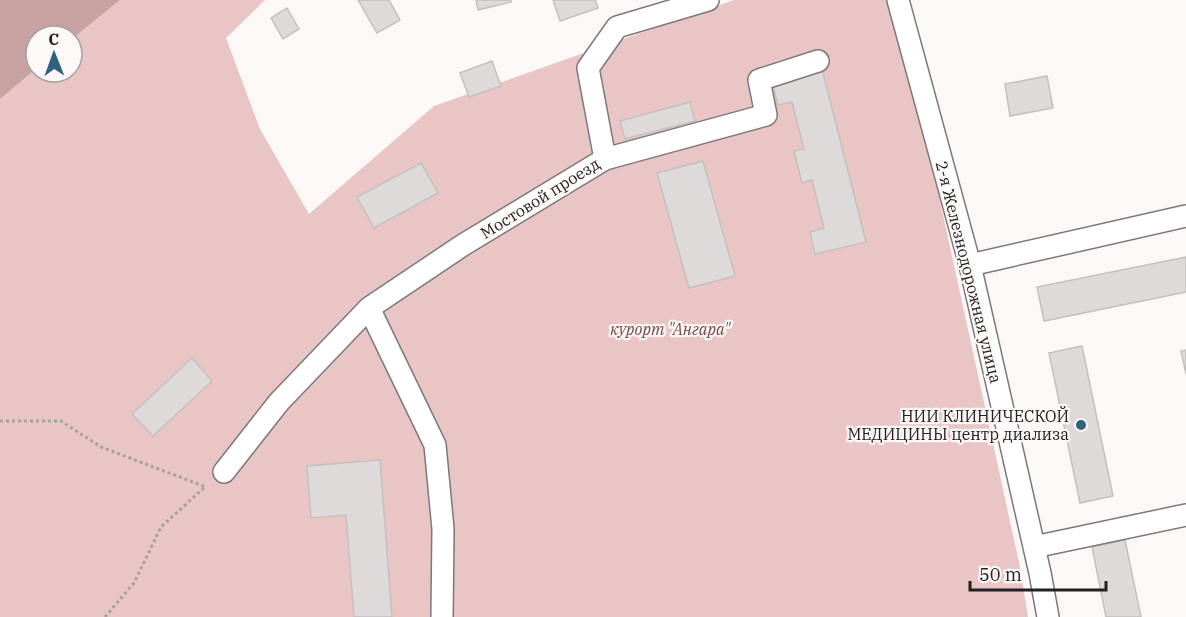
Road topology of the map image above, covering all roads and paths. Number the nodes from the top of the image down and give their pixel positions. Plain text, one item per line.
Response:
1 (708, 0) edge
2 (898, 0) edge
3 (818, 62) dead end
4 (605, 159) junction
5 (1186, 216) edge
6 (970, 265) junction
7 (369, 308) junction
8 (0, 421) edge
9 (224, 472) joint
10 (206, 487) junction
11 (1186, 515) edge
12 (1034, 547) junction
13 (105, 617) edge
14 (442, 617) edge
15 (1047, 617) edge

1 - 4 street, Мостовой проезд
2 - 6 street, 2-я Железнодорожная улица
3 - 4 street
4 - 7 street, Мостовой проезд
5 - 6 street
6 - 12 street, 2-я Железнодорожная улица
7 - 9 street, Мостовой проезд
7 - 14 street
8 - 10 path
9 - 10 path
10 - 13 path
11 - 12 street
12 - 15 street, 2-я Железнодорожная улица

